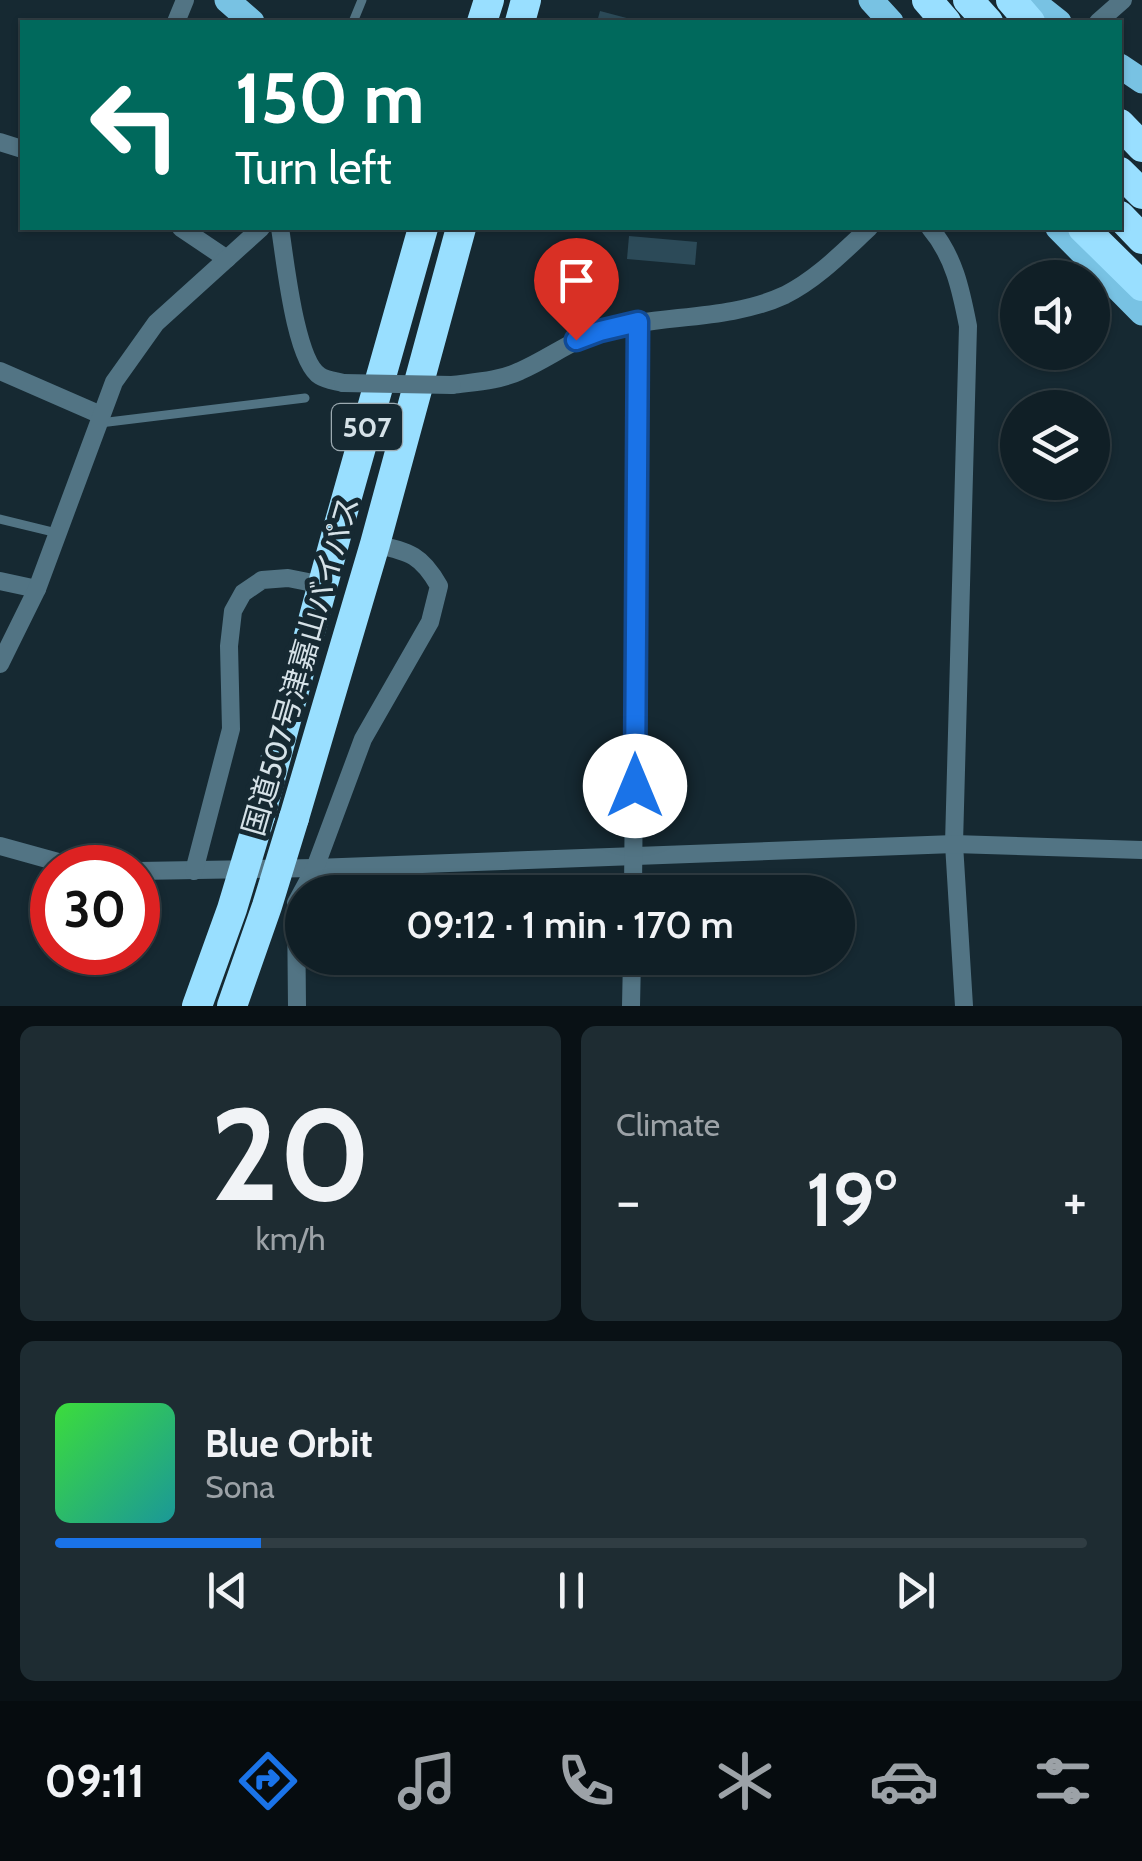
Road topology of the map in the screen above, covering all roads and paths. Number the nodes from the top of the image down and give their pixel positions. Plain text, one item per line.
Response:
1 (227, 0) edge
2 (871, 0) edge
3 (926, 0) edge
4 (968, 0) edge
5 (1011, 0) edge
6 (1031, 0) edge
7 (1120, 3) edge
8 (250, 20) edge
9 (889, 20) edge
10 (944, 20) edge
11 (986, 20) edge
12 (1028, 20) edge
13 (1057, 20) edge
14 (1100, 20) edge
15 (1122, 126) edge
16 (1142, 147) edge
17 (1122, 174) edge
18 (1142, 194) edge
19 (1122, 218) edge
20 (184, 230) edge
21 (259, 230) edge
22 (280, 230) edge
23 (422, 230) edge
24 (460, 230) edge
25 (867, 230) edge
26 (932, 230) edge
27 (1077, 230) edge
28 (1077, 230) edge
29 (1142, 239) edge
30 (227, 259) junction
31 (1142, 286) edge
32 (1142, 313) edge
33 (638, 322) junction
34 (0, 371) edge
35 (306, 398) dead end
36 (99, 419) junction
37 (0, 519) edge
38 (58, 534) junction
39 (374, 544) junction
40 (0, 581) edge
41 (322, 585) junction
42 (37, 590) junction
43 (0, 664) edge
44 (954, 844) junction
45 (0, 846) edge
46 (1142, 850) edge
47 (30, 854) edge
48 (634, 855) junction
49 (315, 868) junction
50 (160, 871) edge
51 (194, 871) junction
52 (633, 875) edge
53 (632, 975) edge
54 (197, 1006) edge
55 (232, 1006) edge
56 (297, 1006) edge
57 (631, 1006) edge
58 (964, 1006) edge

1 - 8 main road
2 - 9 main road
3 - 10 highway, bridge
4 - 11 highway, bridge
5 - 12 highway
6 - 13 main road
7 - 14 street
15 - 16 highway
17 - 18 highway
19 - 29 highway
20 - 30 street
21 - 30 street
22 - 33 street, bridge
23 - 41 highway, 国道507号津嘉山バイパス / 507
24 - 39 highway, 国道507号津嘉山バイパス / 507
25 - 33 street
26 - 44 street
27 - 31 highway
28 - 32 main road
30 - 36 street
33 - 48 street
34 - 36 street
35 - 36 lane
36 - 38 street
37 - 38 lane
38 - 42 street
39 - 49 street
39 - 55 highway, 国道507号津嘉山バイパス / 507, bridge
40 - 42 street
41 - 51 street
41 - 54 highway, 国道507号津嘉山バイパス / 507, bridge
42 - 43 street
44 - 46 street
44 - 48 street
44 - 58 street
45 - 47 street
48 - 49 street
48 - 52 street
49 - 51 street
49 - 56 street
50 - 51 street
53 - 57 street

